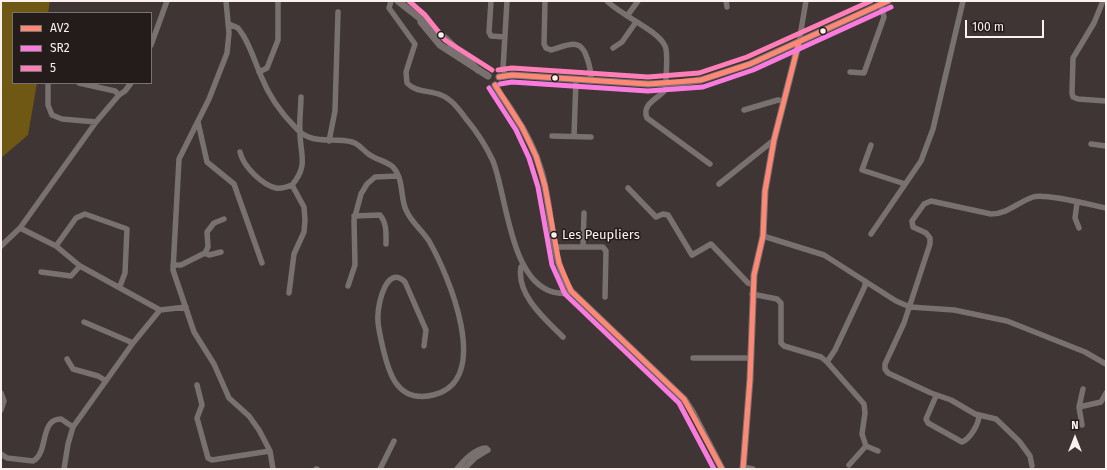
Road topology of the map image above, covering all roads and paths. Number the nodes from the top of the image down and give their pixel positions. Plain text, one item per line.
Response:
1 (167, 1) edge
2 (226, 1) edge
3 (278, 1) edge
4 (391, 1) edge
5 (398, 1) edge
6 (491, 1) edge
7 (507, 1) edge
8 (545, 1) edge
9 (607, 1) edge
10 (638, 1) edge
11 (806, 1) edge
12 (888, 1) edge
13 (964, 1) edge
14 (1103, 1) edge
15 (881, 5) junction
16 (338, 12) dead end
17 (627, 16) junction
18 (636, 22) junction
19 (229, 24) junction
20 (505, 37) junction
21 (152, 41) edge
22 (799, 42) junction
23 (613, 48) dead end
24 (259, 72) junction
25 (850, 72) dead end
26 (488, 76) junction
27 (502, 76) junction
28 (576, 80) junction
29 (591, 81) junction
30 (48, 84) edge
31 (89, 84) edge
32 (130, 84) edge
33 (666, 84) junction
34 (495, 85) junction
35 (108, 86) edge
36 (118, 95) junction
37 (301, 96) dead end
38 (783, 101) junction
39 (1106, 101) edge
40 (744, 110) dead end
41 (96, 122) junction
42 (198, 122) junction
43 (300, 132) junction
44 (552, 136) dead end
45 (574, 136) junction
46 (591, 137) dead end
47 (774, 140) junction
48 (329, 141) junction
49 (1091, 144) dead end
50 (871, 145) dead end
51 (1106, 146) edge
52 (240, 152) dead end
53 (710, 164) dead end
54 (398, 176) junction
55 (719, 184) dead end
56 (904, 184) junction
57 (292, 186) junction
58 (628, 188) dead end
59 (1077, 203) junction
60 (1106, 208) edge
61 (584, 213) dead end
62 (354, 216) junction
63 (224, 219) dead end
64 (20, 228) junction
65 (1079, 228) dead end
66 (871, 234) dead end
67 (763, 236) junction
68 (386, 244) dead end
69 (1, 246) edge
70 (56, 246) junction
71 (555, 247) junction
72 (583, 247) junction
73 (221, 252) dead end
74 (205, 253) junction
75 (262, 263) dead end
76 (173, 265) junction
77 (523, 265) junction
78 (80, 266) junction
79 (42, 272) dead end
80 (865, 281) junction
81 (753, 285) junction
82 (120, 286) junction
83 (348, 286) dead end
84 (571, 291) junction
85 (289, 293) dead end
86 (752, 294) junction
87 (606, 297) dead end
88 (910, 306) junction
89 (186, 307) junction
90 (160, 310) junction
91 (84, 322) dead end
92 (563, 337) dead end
93 (133, 343) junction
94 (424, 346) dead end
95 (67, 358) dead end
96 (693, 358) dead end
97 (750, 358) junction
98 (827, 362) junction
99 (1106, 364) edge
100 (106, 381) junction
101 (197, 384) dead end
102 (1083, 390) dead end
103 (1, 393) edge
104 (1106, 393) edge
105 (936, 396) junction
106 (1079, 407) junction
107 (1, 410) edge
108 (979, 415) junction
109 (1082, 424) dead end
110 (73, 427) junction
111 (394, 441) dead end
112 (866, 446) junction
113 (878, 451) dead end
114 (270, 452) junction
115 (1, 454) edge
116 (849, 465) dead end
117 (1032, 466) dead end
118 (743, 468) edge
119 (64, 469) edge
120 (273, 469) edge
121 (380, 469) edge
122 (457, 469) edge
123 (464, 469) edge
124 (722, 469) edge
125 (753, 469) edge

1 - 21 street
2 - 19 street
3 - 24 street
4 - 77 street
5 - 26 street
6 - 20 street
7 - 20 street
8 - 29 street
9 - 17 street
10 - 17 street
11 - 22 street
12 - 15 street
13 - 56 street
14 - 39 street
15 - 22 street
15 - 25 street
16 - 48 street
17 - 18 street
18 - 23 street
18 - 33 street
19 - 24 street
19 - 42 street
20 - 27 street
22 - 33 street
22 - 38 street
24 - 43 street
26 - 27 street
26 - 34 street
27 - 28 street
27 - 34 street
28 - 29 street
28 - 45 street
29 - 33 street
30 - 41 street
31 - 35 street
32 - 36 street
33 - 53 street
34 - 71 street
35 - 36 street
36 - 41 street
37 - 43 street
38 - 40 street
38 - 47 street
41 - 64 street
42 - 75 street
42 - 76 street
43 - 48 street
43 - 57 street
44 - 45 street
45 - 46 street
47 - 55 street
47 - 67 street
48 - 54 street
49 - 51 street
50 - 56 street
52 - 57 street
54 - 62 street
54 - 94 street
56 - 66 street
57 - 85 street
58 - 81 street
59 - 60 street
59 - 65 street
59 - 88 street
61 - 72 street
62 - 68 street
62 - 83 street
63 - 74 street
64 - 69 street
64 - 70 street
67 - 80 street
67 - 81 street
70 - 78 street
70 - 82 street
71 - 72 street
71 - 84 street
72 - 87 street
73 - 74 street
74 - 76 street
76 - 89 street
77 - 84 street
77 - 92 street
78 - 79 street
78 - 82 street
80 - 88 street
80 - 98 street
81 - 86 street
82 - 90 street
84 - 124 street
86 - 97 street
86 - 98 street
88 - 99 street
88 - 105 street
89 - 90 street
89 - 114 street
90 - 93 street
91 - 93 street
93 - 100 street
95 - 100 street
96 - 97 street
97 - 118 street
98 - 112 street
100 - 110 street
101 - 114 street
102 - 106 street
103 - 107 street
104 - 106 street
105 - 108 street
105 - 108 street
106 - 109 street
108 - 117 street
110 - 115 street
110 - 119 street
111 - 121 street
112 - 113 street
112 - 116 street
114 - 120 street
118 - 125 street
122 - 123 street

